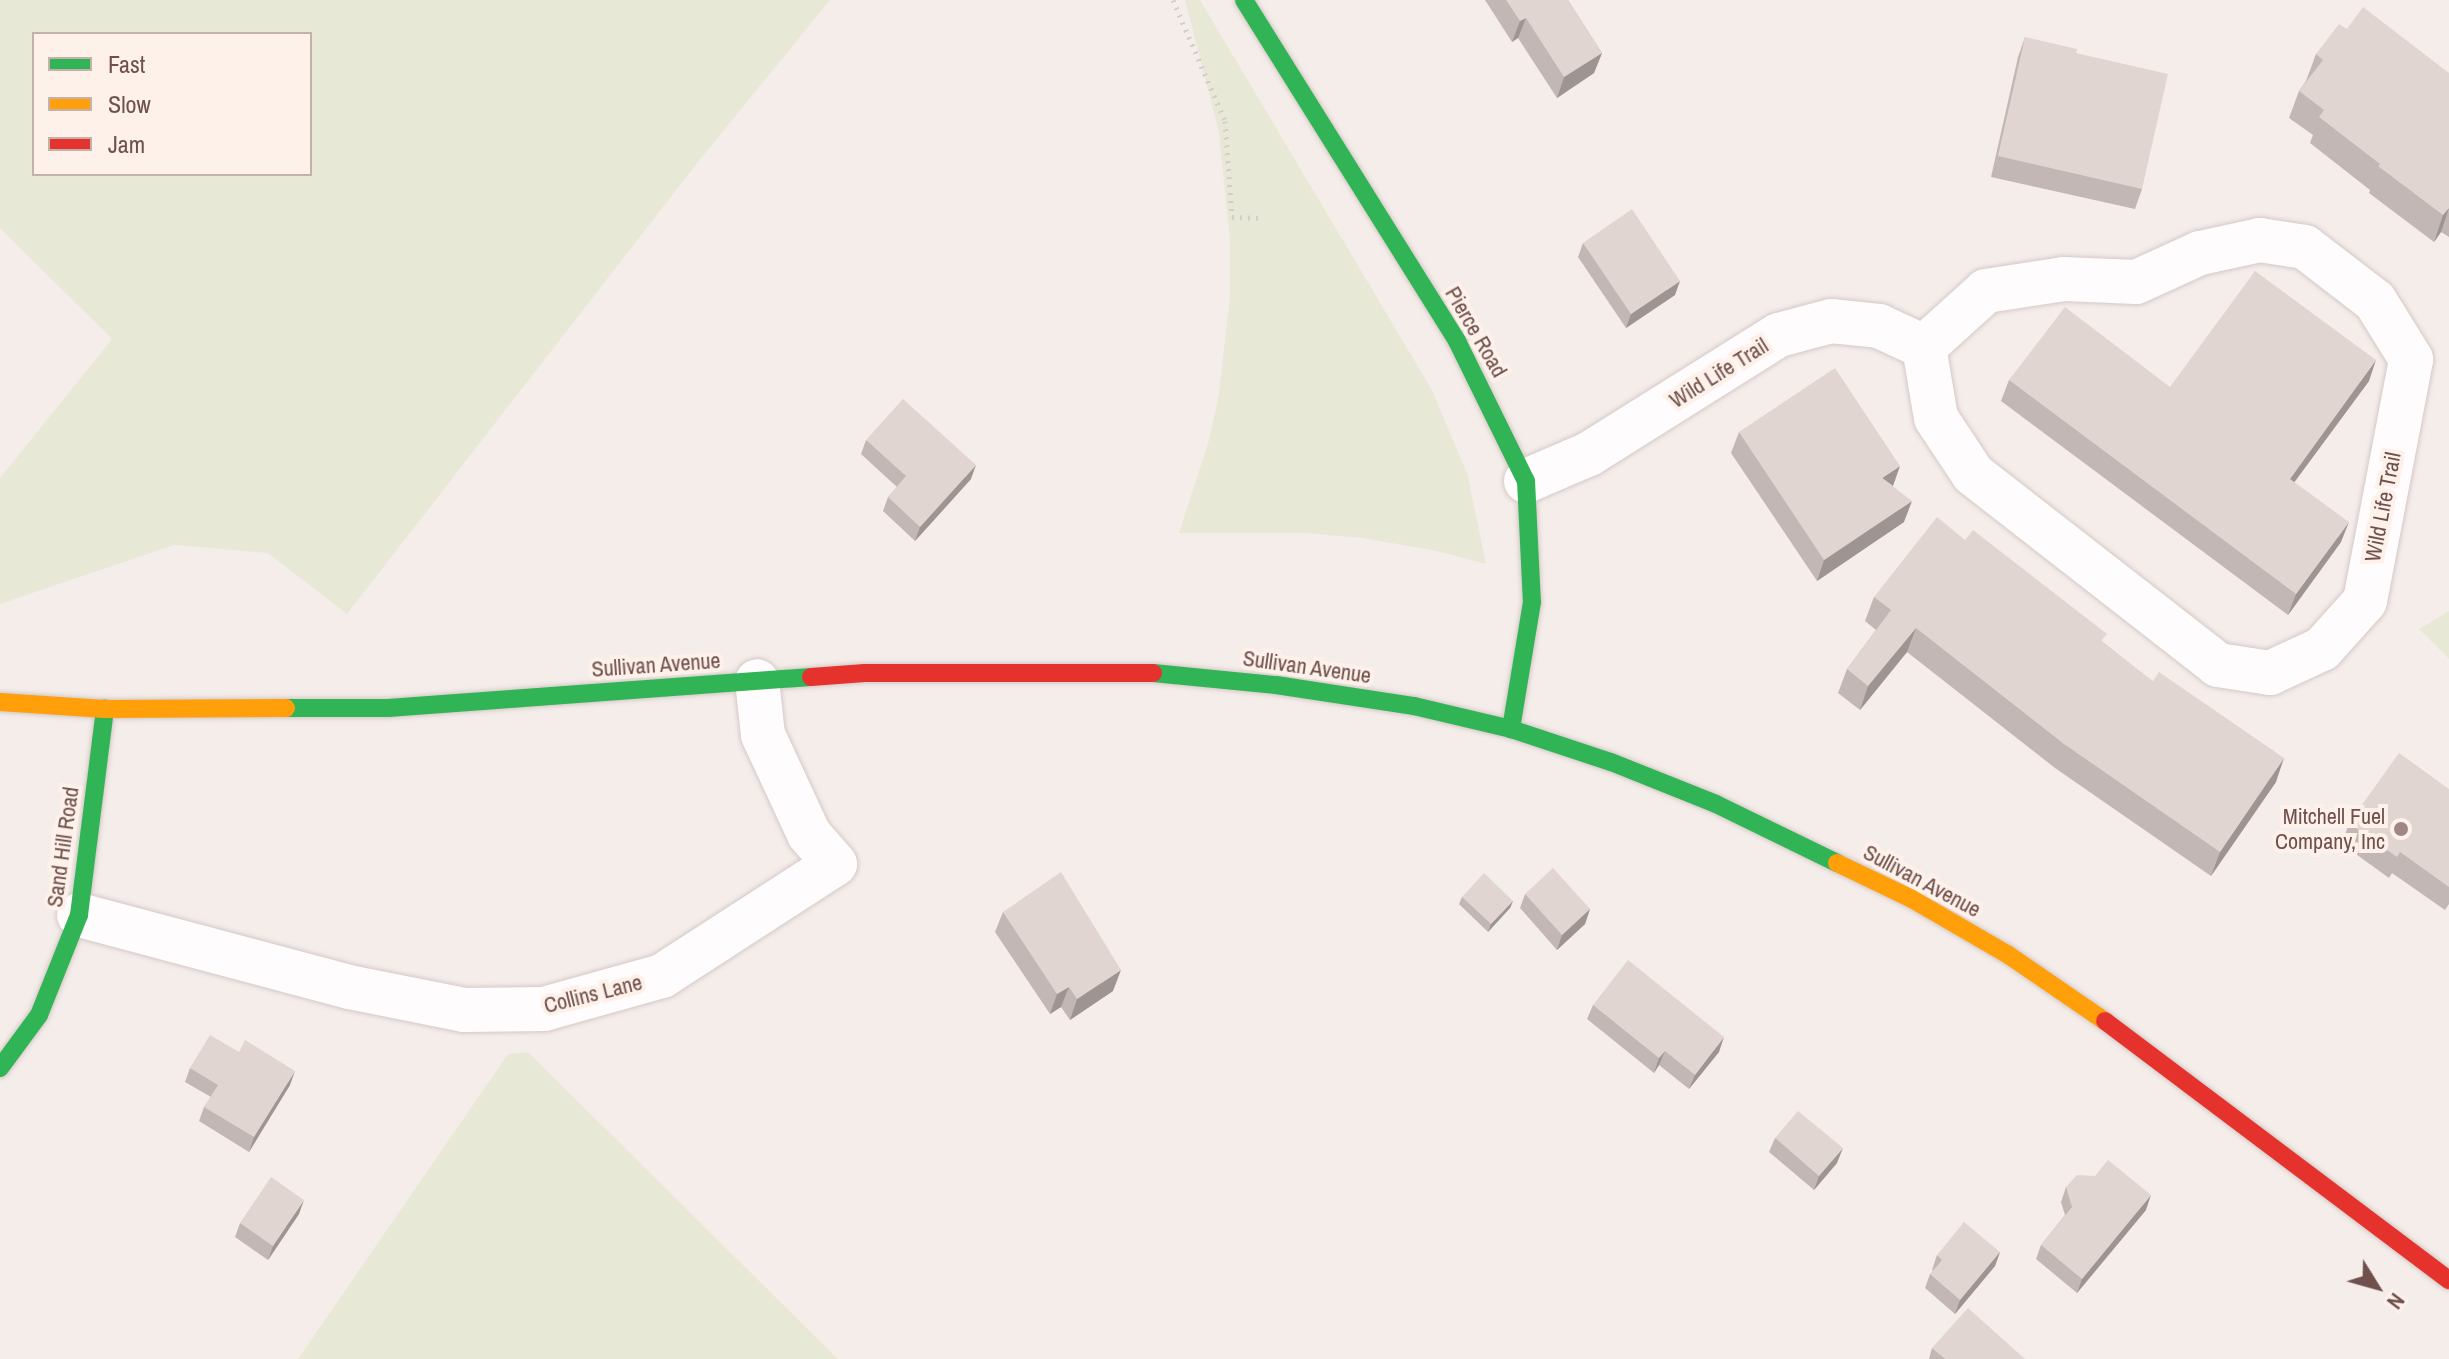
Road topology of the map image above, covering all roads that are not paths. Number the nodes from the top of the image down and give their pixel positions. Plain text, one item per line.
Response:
1 (1244, 0) edge
2 (1924, 347) junction
3 (1526, 481) junction
4 (757, 681) junction
5 (0, 702) edge
6 (105, 709) junction
7 (1511, 729) junction
8 (79, 915) junction
9 (0, 1068) edge
10 (2449, 1280) edge

1 - 3 main road, Pierce Road
2 - 2 street, Wild Life Trail
2 - 3 street, Wild Life Trail
3 - 7 main road, Pierce Road
4 - 6 main road, Sullivan Avenue
4 - 7 main road, Sullivan Avenue
4 - 8 street, Collins Lane
5 - 6 main road, Sullivan Avenue
6 - 8 main road, Sand Hill Road
7 - 10 main road, Sullivan Avenue
8 - 9 main road, Sand Hill Road

